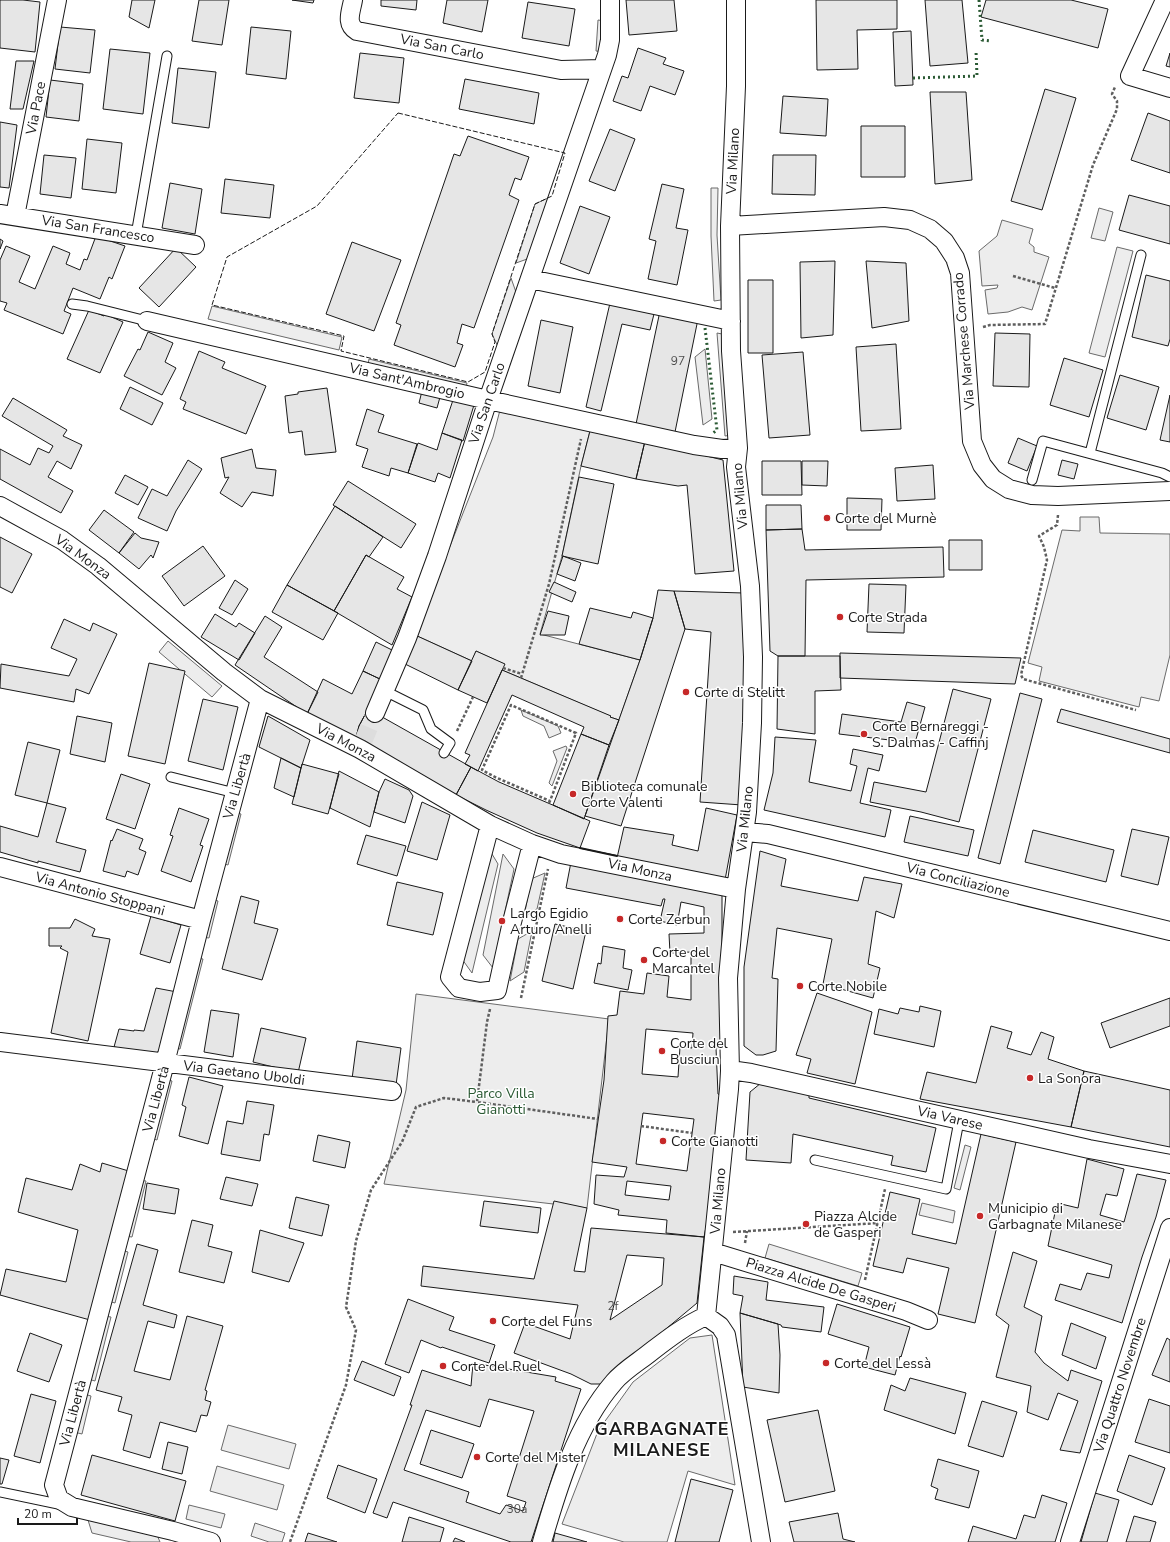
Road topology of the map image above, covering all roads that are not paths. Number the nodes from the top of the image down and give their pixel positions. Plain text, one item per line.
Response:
1 (57, 0) edge
2 (353, 0) edge
3 (610, 0) edge
4 (736, 0) edge
5 (1165, 0) edge
6 (167, 56) dead end
7 (602, 69) junction
8 (561, 70) junction
9 (1170, 88) edge
10 (594, 92) junction
11 (7, 215) edge
12 (730, 226) junction
13 (136, 235) junction
14 (195, 245) dead end
15 (1141, 255) dead end
16 (530, 279) junction
17 (72, 304) dead end
18 (147, 321) joint
19 (731, 321) junction
20 (488, 400) junction
21 (738, 448) junction
22 (1090, 453) junction
23 (1170, 477) edge
24 (1032, 480) dead end
25 (1170, 491) edge
26 (0, 506) edge
27 (393, 694) dead end
28 (260, 699) junction
29 (375, 713) tunnel mouth
30 (444, 753) dead end
31 (171, 777) dead end
32 (235, 793) junction
33 (490, 826) junction
34 (745, 832) junction
35 (532, 844) junction
36 (0, 867) edge
37 (736, 890) junction
38 (201, 920) junction
39 (1170, 931) edge
40 (0, 1042) edge
41 (165, 1063) junction
42 (730, 1071) junction
43 (392, 1091) dead end
44 (959, 1120) junction
45 (815, 1160) dead end
46 (1170, 1164) edge
47 (1170, 1228) edge
48 (713, 1252) junction
49 (706, 1316) junction
50 (928, 1320) dead end
51 (0, 1492) edge
52 (65, 1503) junction
53 (211, 1542) edge
54 (542, 1542) edge
55 (761, 1542) edge
56 (1070, 1542) edge

1 - 11 street, Via Pace
2 - 8 street, Via San Carlo
3 - 7 street, Via San Carlo
4 - 12 street, Via Milano
5 - 9 street
6 - 13 lane
7 - 8 street, Via San Carlo
7 - 10 street, Via San Carlo
8 - 10 street, Via San Carlo
10 - 16 street, Via San Carlo
11 - 13 street, Via San Francesco
12 - 19 street, Via Milano
12 - 25 street, Via Marchese Corrado
13 - 14 street, Via San Francesco
15 - 22 lane
16 - 19 street
16 - 20 street, Via San Carlo
17 - 18 lane
18 - 20 street, Via Sant'Ambrogio
19 - 21 street, Via Milano
20 - 21 street, Via Sant'Ambrogio
20 - 29 street, Via San Carlo
21 - 34 street, Via Milano
22 - 23 lane
22 - 24 lane
26 - 28 street, Via Monza
27 - 30 lane
28 - 32 street, Via Libertà
28 - 33 street, Via Monza
31 - 32 lane
32 - 38 street, Via Libertà
33 - 35 street, Via Monza
33 - 35 street
34 - 37 street, Via Milano
34 - 39 street, Via Conciliazione
35 - 37 street, Via Monza
36 - 38 street, Via Antonio Stoppani
37 - 42 street, Via Milano
38 - 41 street, Via Libertà
40 - 41 street, Via Gaetano Uboldi
41 - 43 street, Via Gaetano Uboldi
41 - 52 street, Via Libertà
42 - 44 street, Via Varese
42 - 48 street, Via Milano
44 - 45 lane
44 - 46 street, Via Varese
47 - 56 street, Via Quattro Novembre
48 - 49 street, Via Milano
48 - 50 street, Piazza Alcide De Gasperi
49 - 54 street
49 - 55 street
51 - 52 lane
52 - 53 street

